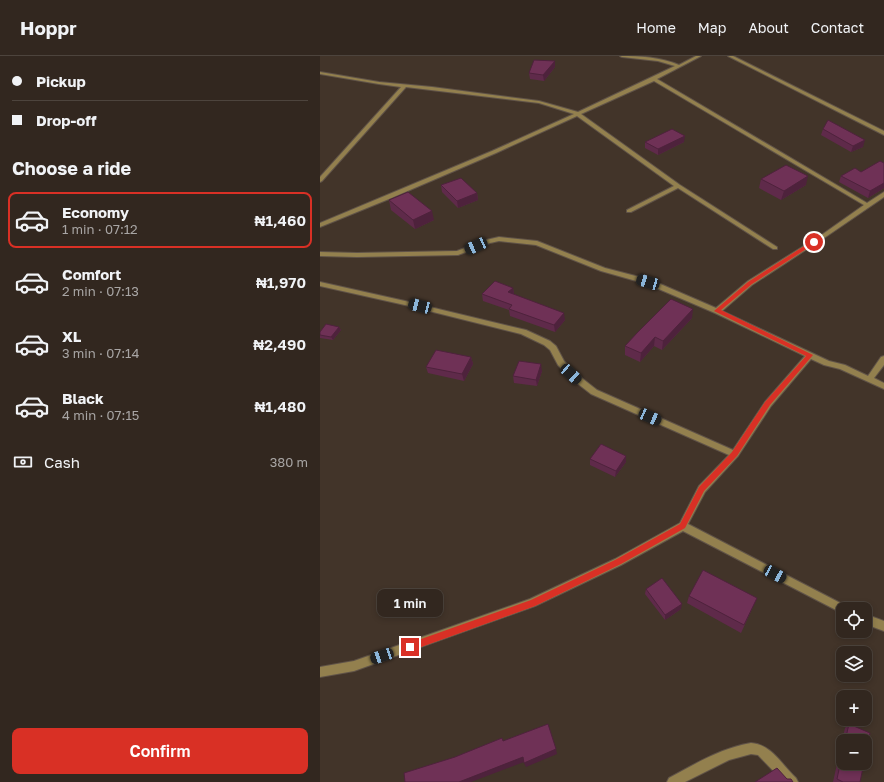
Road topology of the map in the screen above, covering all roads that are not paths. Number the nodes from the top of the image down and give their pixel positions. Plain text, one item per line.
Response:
1 (622, 56) edge
2 (699, 56) edge
3 (730, 56) edge
4 (678, 66) junction
5 (320, 73) edge
6 (654, 79) junction
7 (404, 86) junction
8 (576, 114) junction
9 (884, 133) edge
10 (320, 180) edge
11 (678, 186) junction
12 (884, 194) edge
13 (867, 205) junction
14 (629, 211) dead end
15 (320, 225) edge
16 (775, 248) dead end
17 (320, 254) edge
18 (320, 284) edge
19 (717, 311) junction
20 (810, 355) junction
21 (884, 359) edge
22 (869, 380) junction
23 (884, 386) edge
24 (735, 454) junction
25 (682, 526) junction
26 (836, 606) edge
27 (872, 621) edge
28 (884, 626) edge
29 (320, 672) edge
30 (673, 782) edge
31 (792, 782) edge

1 - 4 street
2 - 4 street
3 - 9 street
4 - 6 street
5 - 7 street
6 - 8 street
6 - 13 street
7 - 8 street
7 - 10 street
8 - 11 street
8 - 15 street
11 - 14 street
11 - 16 street
12 - 13 street
13 - 19 street
17 - 19 street
18 - 24 street
19 - 20 street
20 - 22 street
20 - 24 street
21 - 22 street
22 - 23 street
24 - 25 street
25 - 26 street
25 - 29 street
27 - 28 street
30 - 31 street

